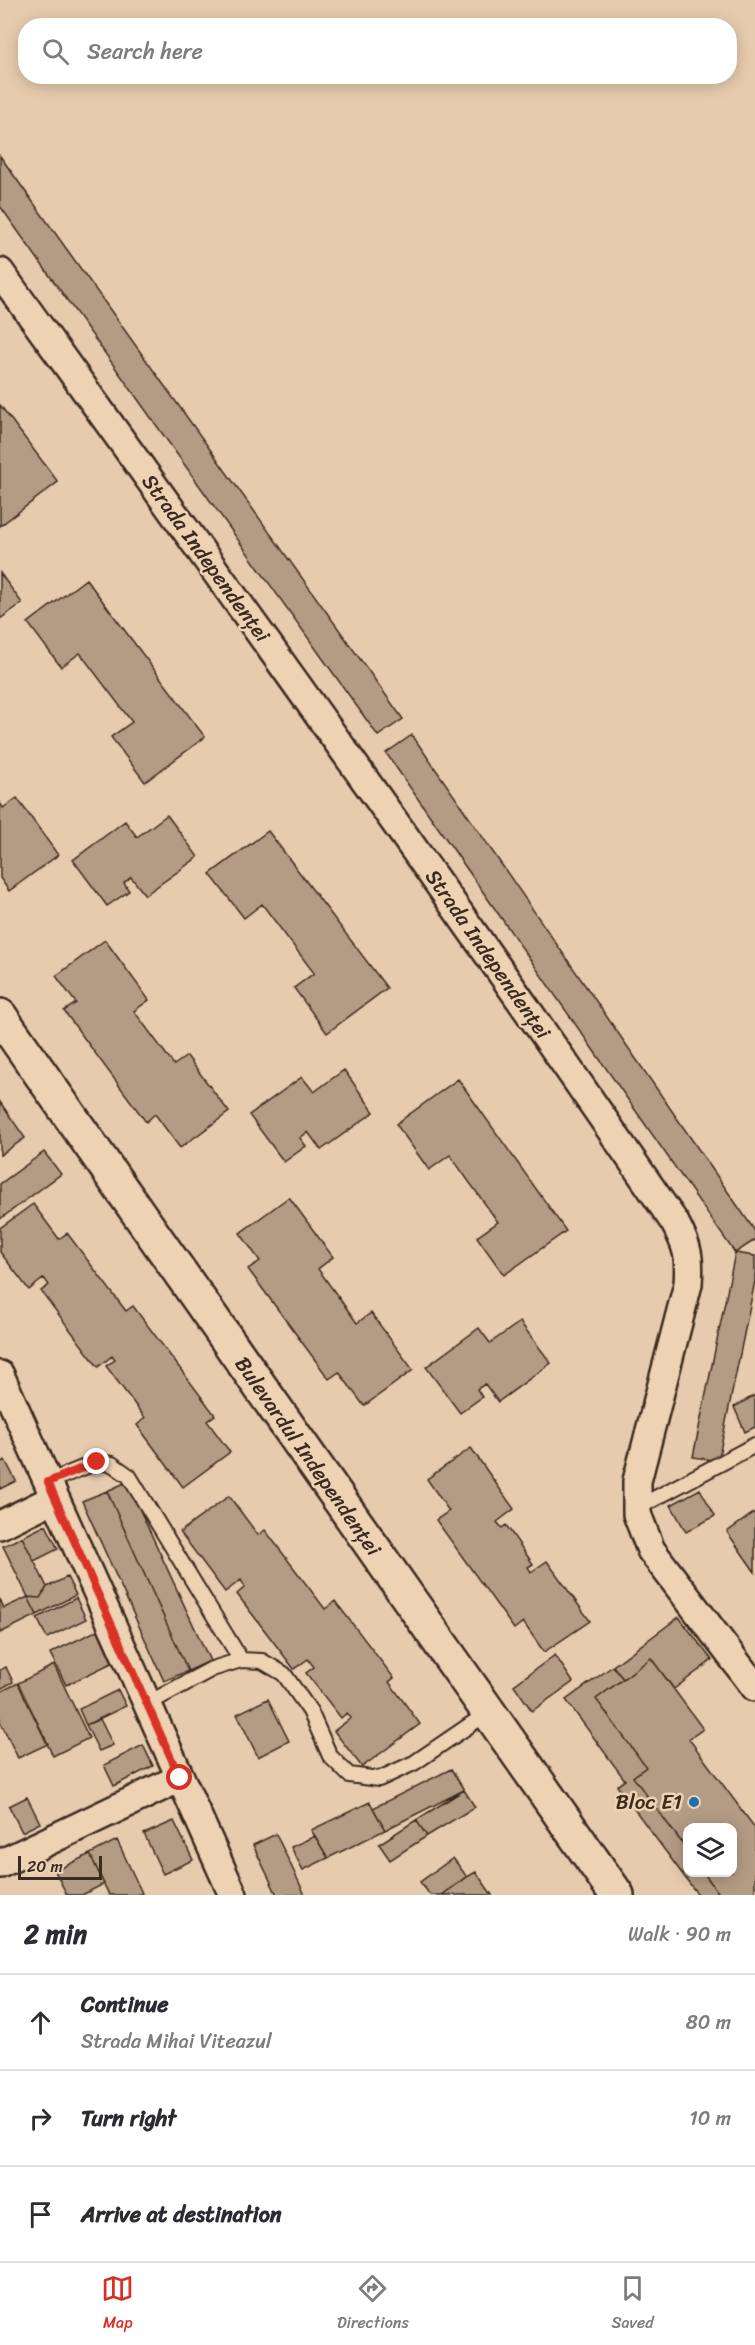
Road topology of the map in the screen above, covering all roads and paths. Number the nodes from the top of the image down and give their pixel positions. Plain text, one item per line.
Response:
1 (0, 272) edge
2 (0, 1017) edge
3 (0, 1375) edge
4 (755, 1445) edge
5 (51, 1490) junction
6 (637, 1508) junction
7 (0, 1525) edge
8 (240, 1660) junction
9 (751, 1673) edge
10 (147, 1704) junction
11 (489, 1712) junction
12 (180, 1778) junction
13 (0, 1864) edge
14 (233, 1895) edge
15 (617, 1895) edge

1 - 6 street, Strada Independenței
2 - 11 main road, Bulevardul Independenței
3 - 5 street
4 - 6 lane
5 - 7 street
5 - 8 lane
5 - 10 street
6 - 9 street, Strada Independenței
8 - 10 lane
8 - 11 lane
10 - 12 street
11 - 15 main road, Bulevardul Independenței
12 - 13 street
12 - 14 street

